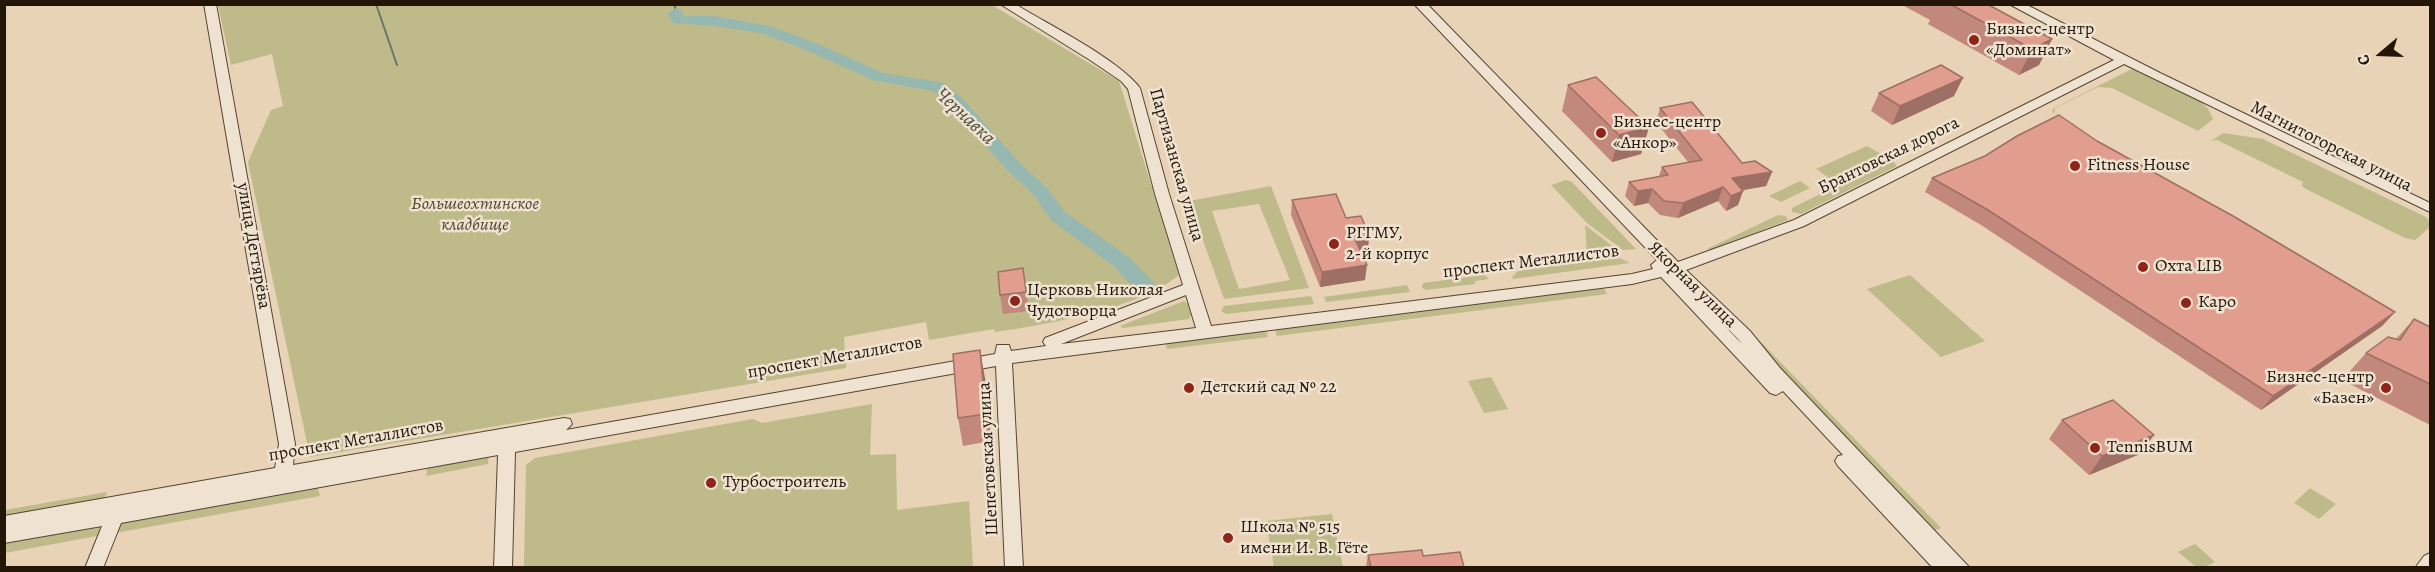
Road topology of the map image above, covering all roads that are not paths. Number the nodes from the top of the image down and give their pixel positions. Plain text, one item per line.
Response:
1 (210, 4) edge
2 (1006, 4) edge
3 (1410, 4) edge
4 (1420, 4) edge
5 (2015, 4) edge
6 (2123, 60) junction
7 (2218, 106) junction
8 (2430, 208) edge
9 (2430, 216) edge
10 (1666, 267) junction
11 (1192, 287) junction
12 (1204, 327) junction
13 (1051, 342) junction
14 (1003, 353) junction
15 (507, 440) junction
16 (280, 480) junction
17 (116, 510) junction
18 (4, 523) edge
19 (4, 536) edge
20 (2430, 561) edge
21 (94, 567) edge
22 (503, 567) edge
23 (1014, 567) edge
24 (1945, 567) edge
25 (1961, 567) edge
26 (2424, 567) edge

1 - 16 street, улица Дегтярёва
2 - 11 street, Партизанская улица
3 - 10 street, Якорная улица
4 - 10 street, Якорная улица
5 - 6 street, Магнитогорская улица
6 - 7 street, Магнитогорская улица
6 - 10 street, Брантовская дорога
7 - 8 street, Магнитогорская улица
7 - 9 street, Магнитогорская улица
10 - 12 street, проспект Металлистов
10 - 24 street, Якорная улица
10 - 25 street, Якорная улица
11 - 12 street, Партизанская улица
11 - 13 street
12 - 13 street, проспект Металлистов
12 - 14 street, проспект Металлистов
13 - 14 street, проспект Металлистов
14 - 15 street, проспект Металлистов
14 - 23 street, Шепетовская улица
15 - 16 street, проспект Металлистов
15 - 22 street
16 - 17 street, проспект Металлистов
17 - 18 street, проспект Металлистов
17 - 19 street, проспект Металлистов
17 - 21 street
20 - 26 street

